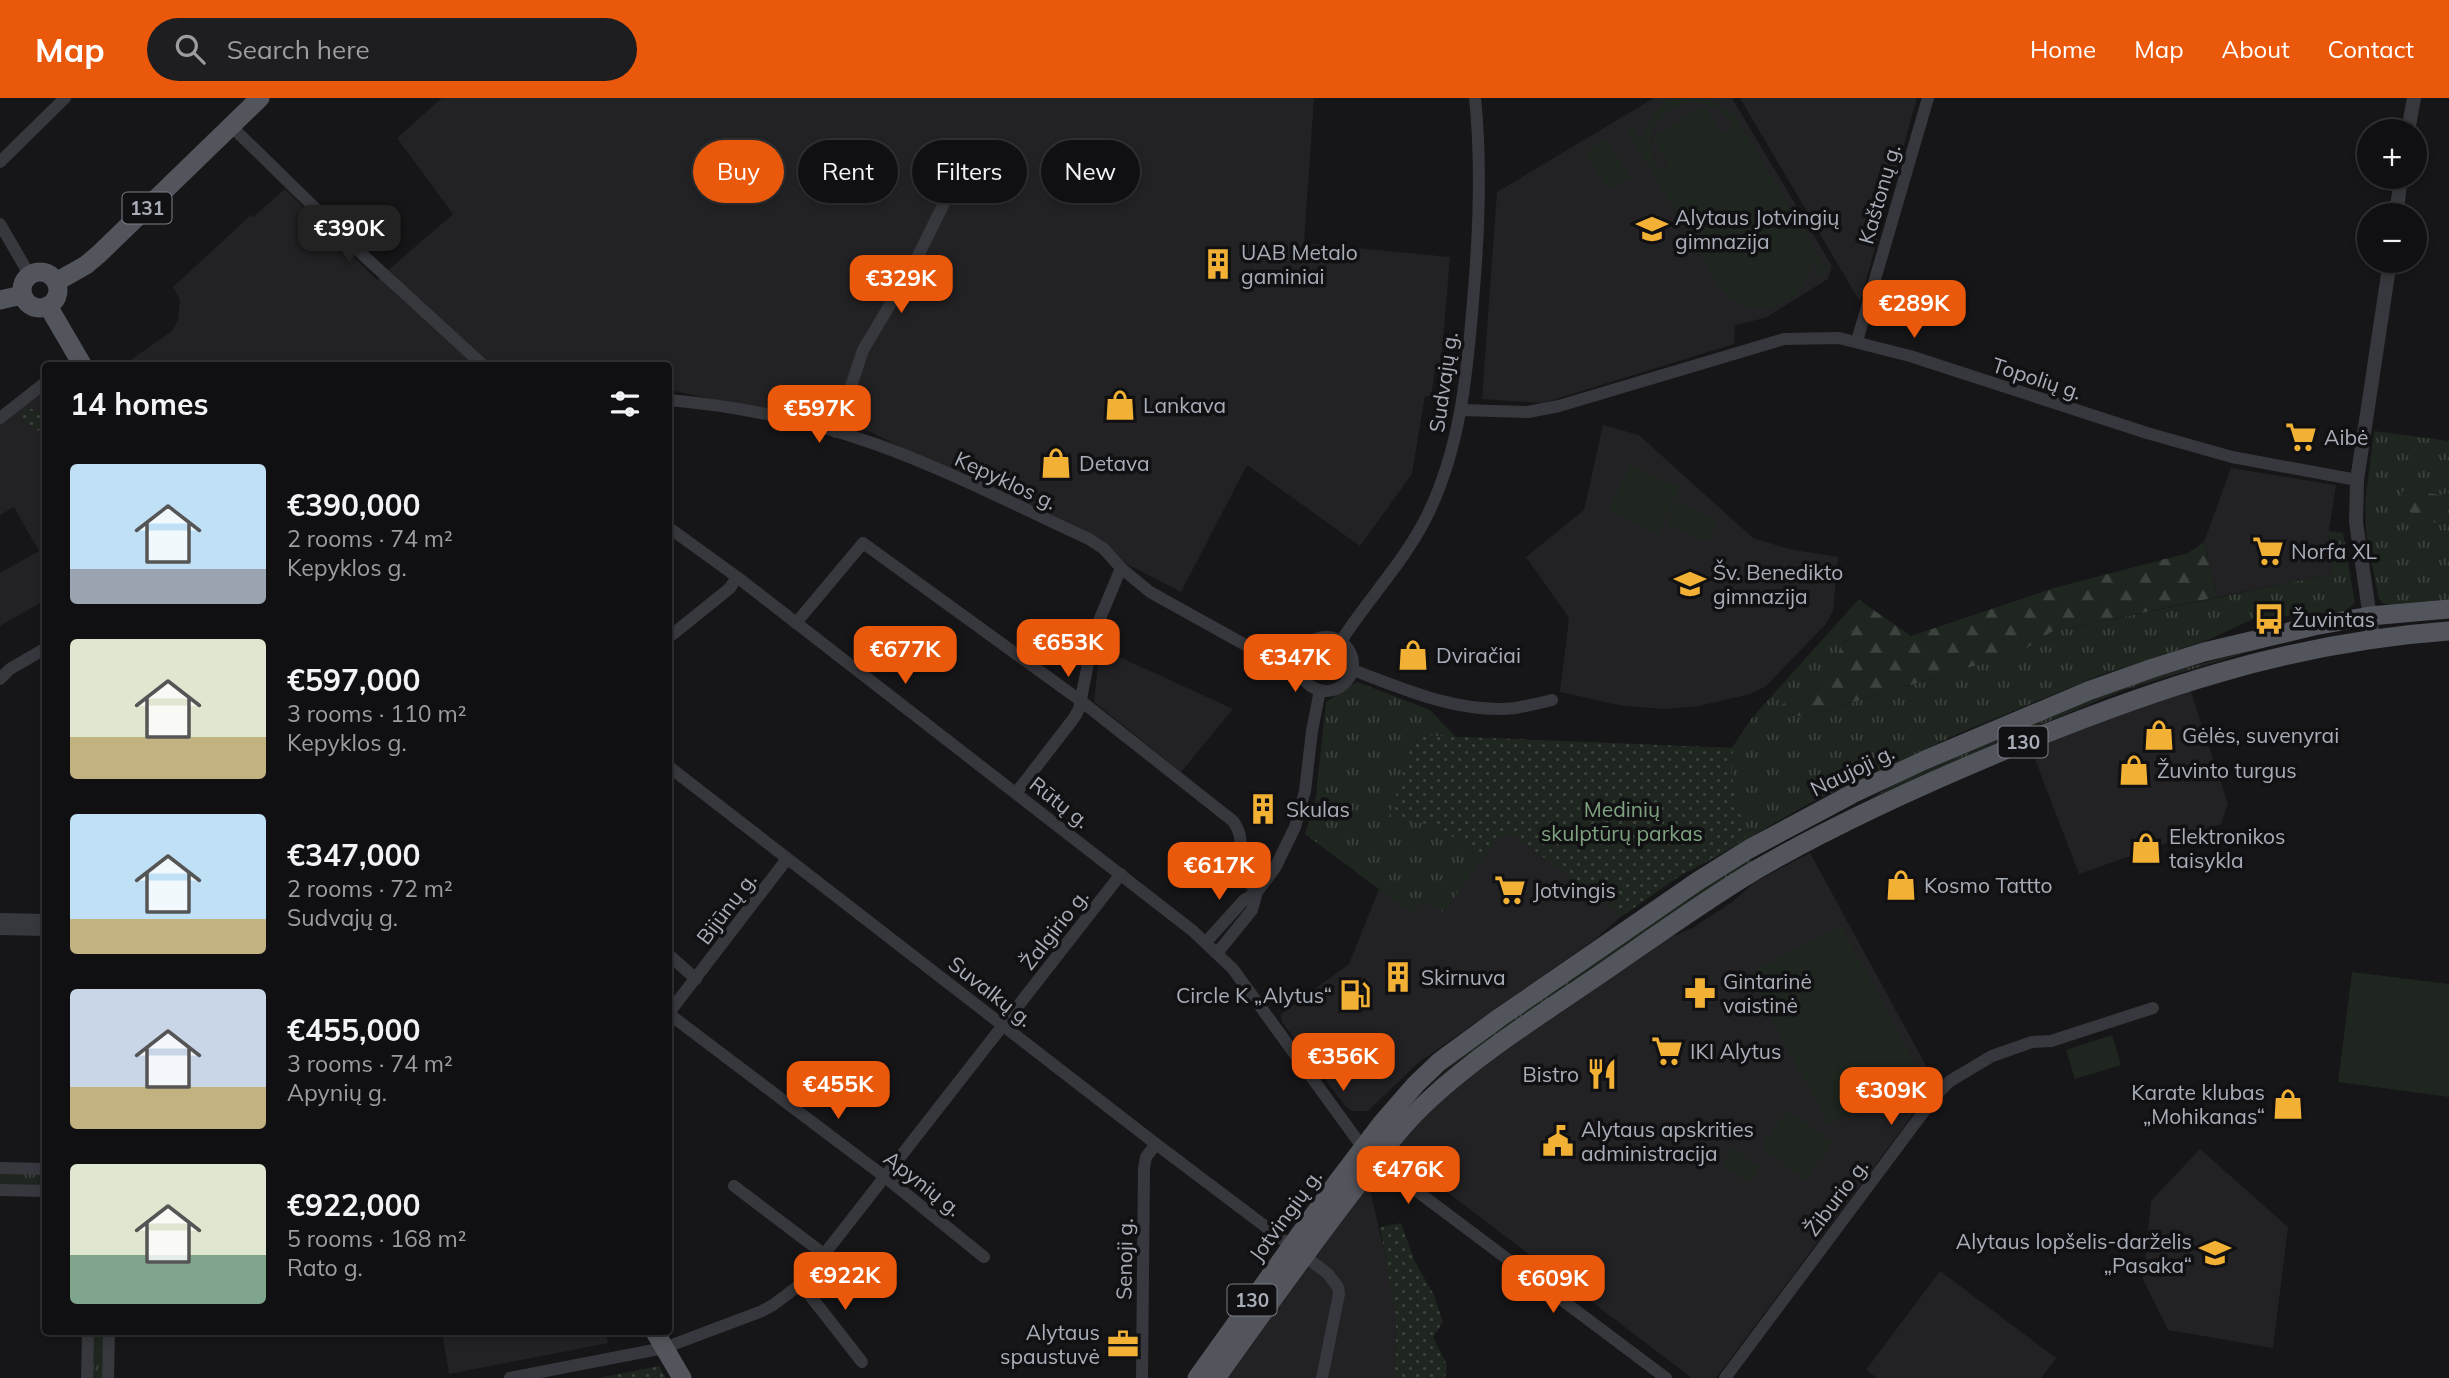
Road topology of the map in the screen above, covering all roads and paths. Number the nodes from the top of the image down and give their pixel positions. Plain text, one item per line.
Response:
1 (65, 98) edge
2 (260, 98) edge
3 (1475, 98) edge
4 (1928, 98) edge
5 (2414, 98) edge
6 (2410, 119) edge
7 (231, 127) junction
8 (0, 162) edge
9 (944, 203) edge
10 (0, 224) edge
11 (2388, 273) edge
12 (29, 274) junction
13 (56, 282) junction
14 (22, 295) junction
15 (0, 300) edge
16 (48, 306) junction
17 (1857, 341) junction
18 (76, 362) edge
19 (480, 362) edge
20 (42, 385) edge
21 (672, 400) edge
22 (1461, 410) junction
23 (0, 418) edge
24 (836, 432) junction
25 (2357, 480) junction
26 (672, 530) edge
27 (1121, 568) junction
28 (737, 577) junction
29 (2449, 609) edge
30 (2370, 616) junction
31 (796, 623) junction
32 (2449, 631) edge
33 (672, 635) edge
34 (2372, 638) junction
35 (1340, 641) junction
36 (42, 650) edge
37 (1299, 661) junction
38 (1353, 670) junction
39 (0, 678) edge
40 (1320, 690) junction
41 (1552, 700) dead end
42 (1081, 701) junction
43 (672, 769) edge
44 (1016, 793) junction
45 (1782, 830) junction
46 (1793, 850) junction
47 (787, 859) junction
48 (1121, 874) junction
49 (1257, 892) junction
50 (0, 919) edge
51 (42, 920) edge
52 (0, 929) edge
53 (42, 930) edge
54 (1206, 942) junction
55 (1218, 952) junction
56 (672, 958) edge
57 (696, 979) junction
58 (2153, 1007) dead end
59 (672, 1010) edge
60 (672, 1016) edge
61 (1003, 1025) junction
62 (1156, 1144) junction
63 (1370, 1154) junction
64 (0, 1168) edge
65 (42, 1169) edge
66 (885, 1177) junction
67 (734, 1186) dead end
68 (0, 1191) edge
69 (42, 1191) edge
70 (1298, 1250) junction
71 (825, 1255) junction
72 (984, 1257) dead end
73 (801, 1283) junction
74 (88, 1335) edge
75 (109, 1335) edge
76 (659, 1340) edge
77 (862, 1362) dead end
78 (88, 1378) edge
79 (108, 1378) edge
80 (510, 1378) edge
81 (682, 1378) edge
82 (1142, 1378) edge
83 (1197, 1378) edge
84 (1216, 1378) edge
85 (1322, 1378) edge
86 (1666, 1378) edge
87 (1725, 1378) edge

1 - 8 street
2 - 7 main road, 131
3 - 22 street, Sudvajų g.
4 - 17 street, Kaštonų g.
5 - 6 street
7 - 13 main road, 131
7 - 19 street
9 - 24 street
10 - 12 street
11 - 25 street
12 - 13 main road
12 - 14 main road
13 - 16 main road
14 - 15 main road
14 - 16 main road
16 - 18 main road
17 - 22 street, Topolių g.
17 - 25 street, Topolių g.
20 - 23 street
21 - 24 street, Kepyklos g.
22 - 35 street, Sudvajų g.
24 - 27 street, Kepyklos g.
25 - 30 street
26 - 28 street, Rūtų g.
27 - 37 street, Kepyklos g.
27 - 42 street
28 - 31 street, Rūtų g.
28 - 33 street
29 - 30 main road, Naujoji g. / 130
30 - 34 street
30 - 45 main road, Naujoji g. / 130
31 - 42 street
31 - 44 street, Rūtų g.
32 - 34 main road, 130
34 - 46 main road, 130
35 - 37 street
35 - 38 street
36 - 39 street
37 - 40 street
38 - 40 street
38 - 41 street
40 - 49 street
42 - 44 street
42 - 49 street
43 - 47 street, Suvalkų g.
44 - 48 street, Rūtų g.
45 - 46 main road
45 - 63 main road, Naujoji g. / 130
46 - 63 main road, 130
47 - 57 street, Bijūnų g.
47 - 61 street, Suvalkų g.
48 - 54 street, Rūtų g.
48 - 61 street, Žalgirio g.
49 - 54 street
49 - 55 street
50 - 51 street
52 - 53 street
54 - 55 street, Rūtų g.
55 - 63 street, Rūtų g.
56 - 57 street
57 - 59 street, Bijūnų g.
58 - 87 street, Žiburio g.
60 - 66 street, Apynių g.
61 - 62 street, Suvalkų g.
61 - 66 street, Žalgirio g.
62 - 70 street, Suvalkų g.
62 - 82 street, Senoji g.
63 - 70 main road, Jotvingių g.
63 - 86 street, Rūtų g.
64 - 65 street
66 - 71 street, Žalgirio g.
66 - 72 street, Apynių g.
67 - 71 street
68 - 69 street
70 - 83 main road, Jotvingių g. / 130
70 - 84 main road, Jotvingių g.
70 - 85 street, Suvalkų g.
71 - 73 street, Žalgirio g.
73 - 76 street, Žalgirio g.
73 - 77 street
74 - 78 street
75 - 79 street
76 - 80 street, Žalgirio g.
76 - 81 main road

